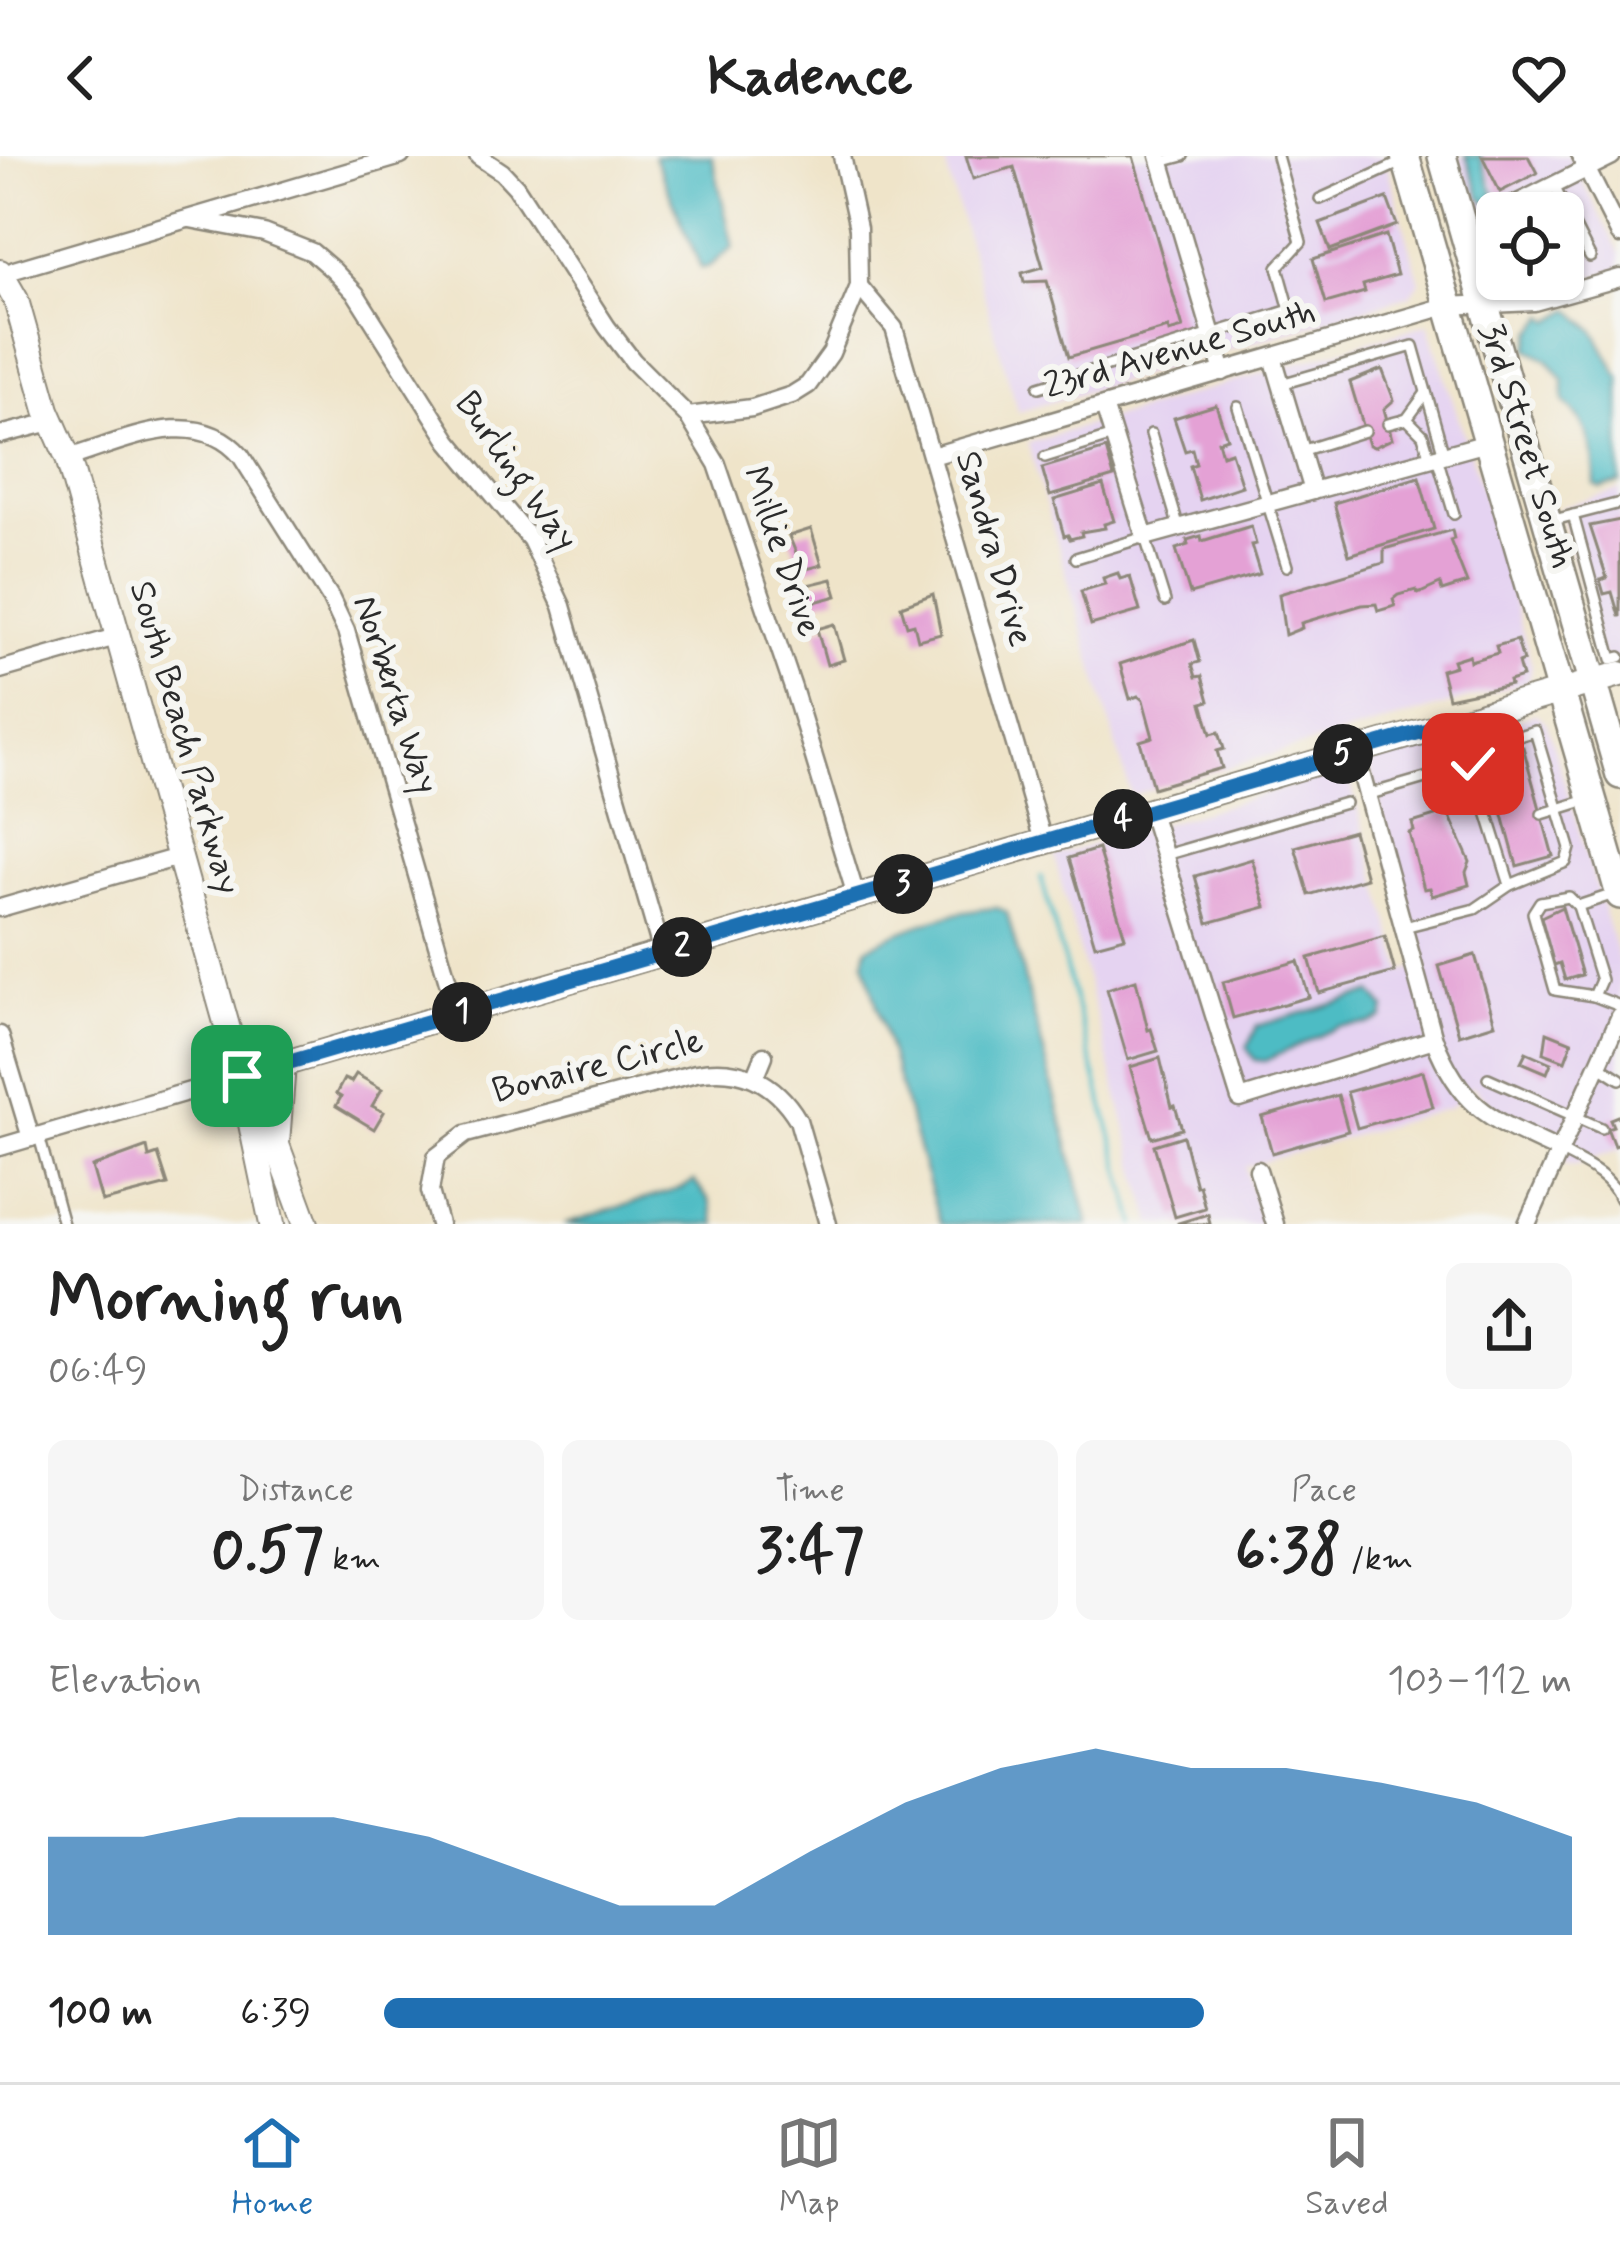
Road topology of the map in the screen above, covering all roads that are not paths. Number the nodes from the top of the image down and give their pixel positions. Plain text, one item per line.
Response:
1 (401, 156) edge
2 (478, 156) edge
3 (842, 156) edge
4 (1183, 156) edge
5 (1277, 156) edge
6 (1442, 156) edge
7 (1612, 156) edge
8 (1406, 158) edge
9 (1160, 159) edge
10 (1584, 162) edge
11 (1554, 186) junction
12 (1541, 192) edge
13 (1320, 199) dead end
14 (190, 219) junction
15 (1476, 221) edge
16 (1462, 226) junction
17 (1620, 235) edge
18 (1590, 257) dead end
19 (5, 264) edge
20 (1620, 278) edge
21 (860, 286) junction
22 (1485, 304) junction
23 (1447, 306) junction
24 (1211, 333) junction
25 (1273, 357) junction
26 (1222, 372) junction
27 (1281, 384) junction
28 (1039, 387) dead end
29 (1425, 390) junction
30 (1104, 406) junction
31 (1238, 407) dead end
32 (688, 416) junction
33 (1407, 419) junction
34 (56, 421) junction
35 (1388, 424) dead end
36 (1365, 431) dead end
37 (1151, 434) dead end
38 (0, 435) edge
39 (1113, 436) junction
40 (1487, 443) junction
41 (1301, 451) junction
42 (932, 456) junction
43 (1045, 457) dead end
44 (1437, 457) junction
45 (68, 458) junction
46 (1313, 491) junction
47 (1620, 502) edge
48 (1268, 503) junction
49 (1454, 514) dead end
50 (1560, 519) junction
51 (1179, 528) junction
52 (1145, 537) junction
53 (1076, 558) dead end
54 (1286, 566) dead end
55 (1165, 601) dead end
56 (116, 637) junction
57 (1620, 658) edge
58 (0, 670) edge
59 (1606, 679) edge
60 (1561, 692) junction
61 (1458, 721) junction
62 (1614, 731) edge
63 (1354, 751) junction
64 (1469, 752) junction
65 (1544, 760) junction
66 (1473, 764) junction
67 (1528, 764) dead end
68 (1492, 775) dead end
69 (1620, 775) edge
70 (1478, 779) junction
71 (1551, 786) junction
72 (1535, 790) dead end
73 (1367, 795) junction
74 (1592, 798) junction
75 (1499, 800) dead end
76 (1345, 803) dead end
77 (1486, 804) junction
78 (1558, 808) junction
79 (1151, 812) junction
80 (1542, 814) dead end
81 (1505, 824) dead end
82 (1493, 828) junction
83 (1564, 830) junction
84 (1547, 835) dead end
85 (1043, 841) junction
86 (1512, 846) dead end
87 (1499, 850) junction
88 (1165, 855) junction
89 (182, 856) junction
90 (1510, 885) junction
91 (1620, 894) edge
92 (857, 898) junction
93 (1578, 906) junction
94 (0, 908) edge
95 (1404, 927) junction
96 (662, 952) junction
97 (1594, 996) junction
98 (1620, 1006) edge
99 (457, 1013) junction
100 (1620, 1016) edge
101 (0, 1035) edge
102 (1435, 1039) junction
103 (764, 1055) dead end
104 (283, 1064) junction
105 (1598, 1065) junction
106 (242, 1076) junction
107 (755, 1078) junction
108 (1488, 1078) dead end
109 (1620, 1079) edge
110 (1576, 1116) junction
111 (1601, 1129) dead end
112 (35, 1137) junction
113 (277, 1145) junction
114 (0, 1147) edge
115 (1560, 1151) junction
116 (1258, 1170) dead end
117 (1620, 1199) edge
118 (63, 1224) edge
119 (272, 1224) edge
120 (306, 1224) edge
121 (439, 1224) edge
122 (828, 1224) edge
123 (1275, 1224) edge
124 (1527, 1224) edge

1 - 14 street
2 - 32 street, Millie Drive
3 - 21 street
4 - 9 lane
5 - 24 lane
6 - 16 main road, 3rd Street South
7 - 10 street
8 - 13 lane
8 - 23 main road, 3rd Street South
9 - 24 street
10 - 11 street
10 - 17 street
11 - 12 street
11 - 18 lane
14 - 19 street
14 - 96 street, Burling Way
15 - 16 street
16 - 22 main road, 3rd Street South
19 - 34 street, South Beach Parkway
20 - 22 street, 23rd Avenue South
21 - 32 street
21 - 42 street, Sandra Drive
22 - 23 street, 23rd Avenue South
22 - 50 main road, 3rd Street South
23 - 25 street, 23rd Avenue South
23 - 40 main road, 3rd Street South
24 - 26 street
24 - 28 lane
25 - 26 street, 23rd Avenue South
25 - 27 street
26 - 30 street, 23rd Avenue South
27 - 29 lane
27 - 41 street
29 - 33 lane
29 - 44 lane
30 - 39 street
30 - 42 street, 23rd Avenue South
31 - 48 lane
32 - 92 street, Millie Drive
33 - 35 lane
33 - 44 lane
34 - 38 street
34 - 45 street, South Beach Parkway
36 - 41 lane
37 - 51 lane
39 - 43 lane
39 - 52 street
40 - 44 street
40 - 60 main road, 3rd Street South
41 - 46 street
42 - 85 street, Sandra Drive
44 - 46 street
44 - 49 lane
45 - 56 street, South Beach Parkway
45 - 99 street, Norberta Way
46 - 48 street
47 - 50 lane
48 - 51 street
48 - 54 lane
50 - 57 lane
50 - 59 main road, 3rd Street South
51 - 52 street
52 - 53 lane
52 - 55 lane
56 - 58 street
56 - 89 street, South Beach Parkway
59 - 60 street
59 - 62 main road, 3rd Street South
60 - 61 street
60 - 74 main road, 3rd Street South
61 - 63 street
61 - 64 lane
62 - 69 main road, 3rd Street South
63 - 73 street
63 - 79 street
64 - 65 lane
64 - 66 lane
65 - 67 lane
65 - 71 lane
66 - 70 lane
66 - 73 lane
68 - 70 lane
70 - 77 lane
71 - 72 lane
71 - 78 lane
73 - 95 street
74 - 78 lane
74 - 91 main road, 3rd Street South
75 - 77 lane
76 - 88 lane
77 - 82 lane
78 - 80 lane
78 - 83 lane
79 - 85 street
79 - 88 street
81 - 82 lane
82 - 87 lane
83 - 84 lane
83 - 90 lane
85 - 92 street
86 - 87 lane
87 - 90 lane
88 - 102 street
89 - 94 street
89 - 106 street, South Beach Parkway
90 - 95 lane
91 - 93 lane
92 - 96 street
93 - 97 lane
93 - 97 lane
95 - 102 street
96 - 99 street
97 - 98 lane
99 - 104 street
100 - 105 street
101 - 112 street
102 - 115 street
103 - 107 street
104 - 106 street
104 - 113 street
105 - 109 lane
105 - 110 street
106 - 112 street
106 - 113 street, South Beach Parkway
106 - 119 street, South Beach Parkway
107 - 121 street, Bonaire Circle
107 - 122 street, Bonaire Circle
108 - 110 lane
110 - 111 lane
110 - 115 street
112 - 114 street
112 - 118 lane
113 - 120 street, South Beach Parkway
115 - 117 lane
115 - 124 street
116 - 123 street

